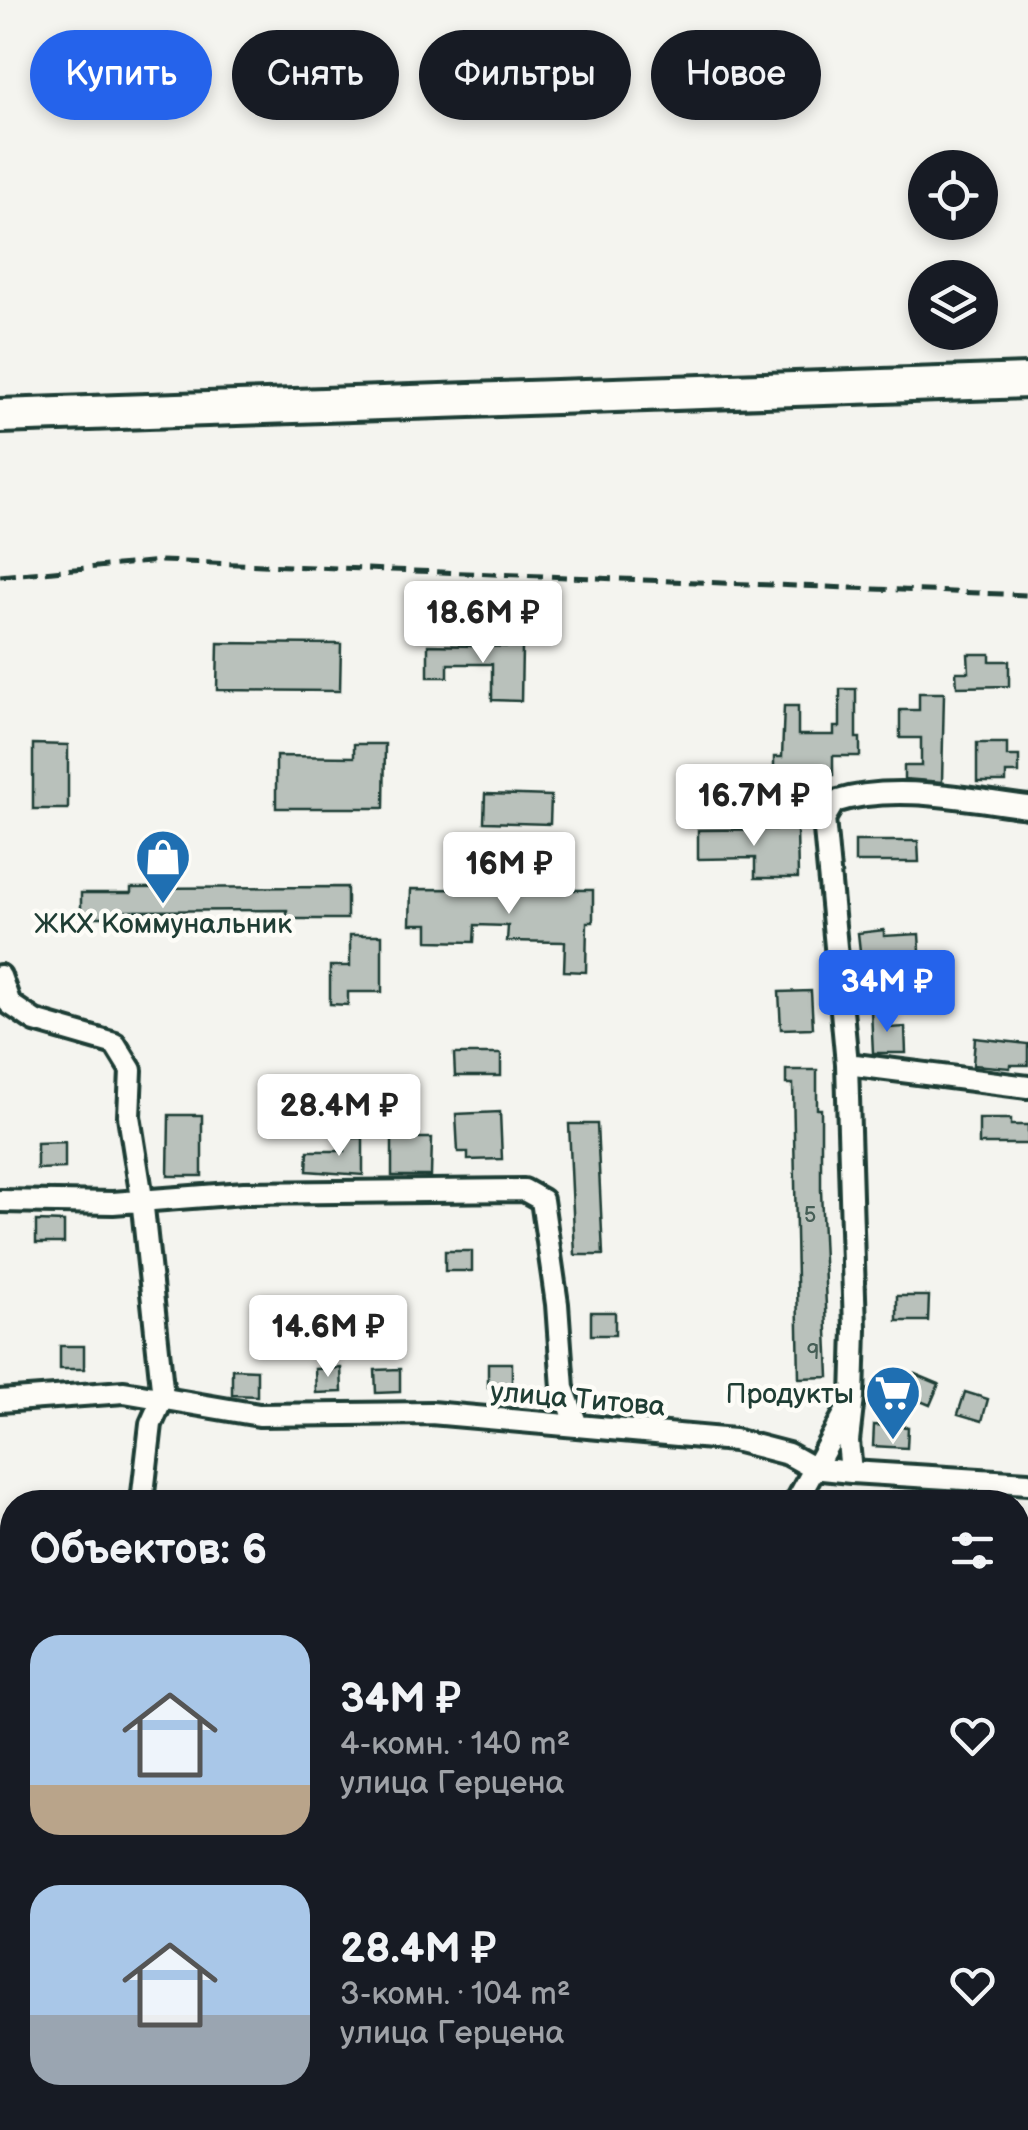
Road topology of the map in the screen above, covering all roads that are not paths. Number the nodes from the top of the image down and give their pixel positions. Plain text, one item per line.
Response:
1 (1028, 381) edge
2 (0, 416) edge
3 (1028, 807) edge
4 (0, 976) edge
5 (5, 1004) edge
6 (847, 1064) junction
7 (1028, 1087) edge
8 (142, 1198) junction
9 (0, 1202) edge
10 (164, 1396) junction
11 (853, 1396) junction
12 (0, 1402) edge
13 (577, 1424) junction
14 (814, 1468) junction
15 (851, 1472) junction
16 (1028, 1483) edge
17 (143, 1490) edge
18 (802, 1490) edge

1 - 2 main road
3 - 6 street
4 - 5 street
5 - 8 street
6 - 7 street
6 - 11 street
8 - 9 street
8 - 10 street
8 - 13 street
10 - 12 street, улица Титова
10 - 13 street, улица Титова
10 - 17 street
11 - 14 street
11 - 15 street
13 - 14 street, улица Титова
14 - 15 street, улица Титова
14 - 18 street
15 - 16 street, улица Титова

